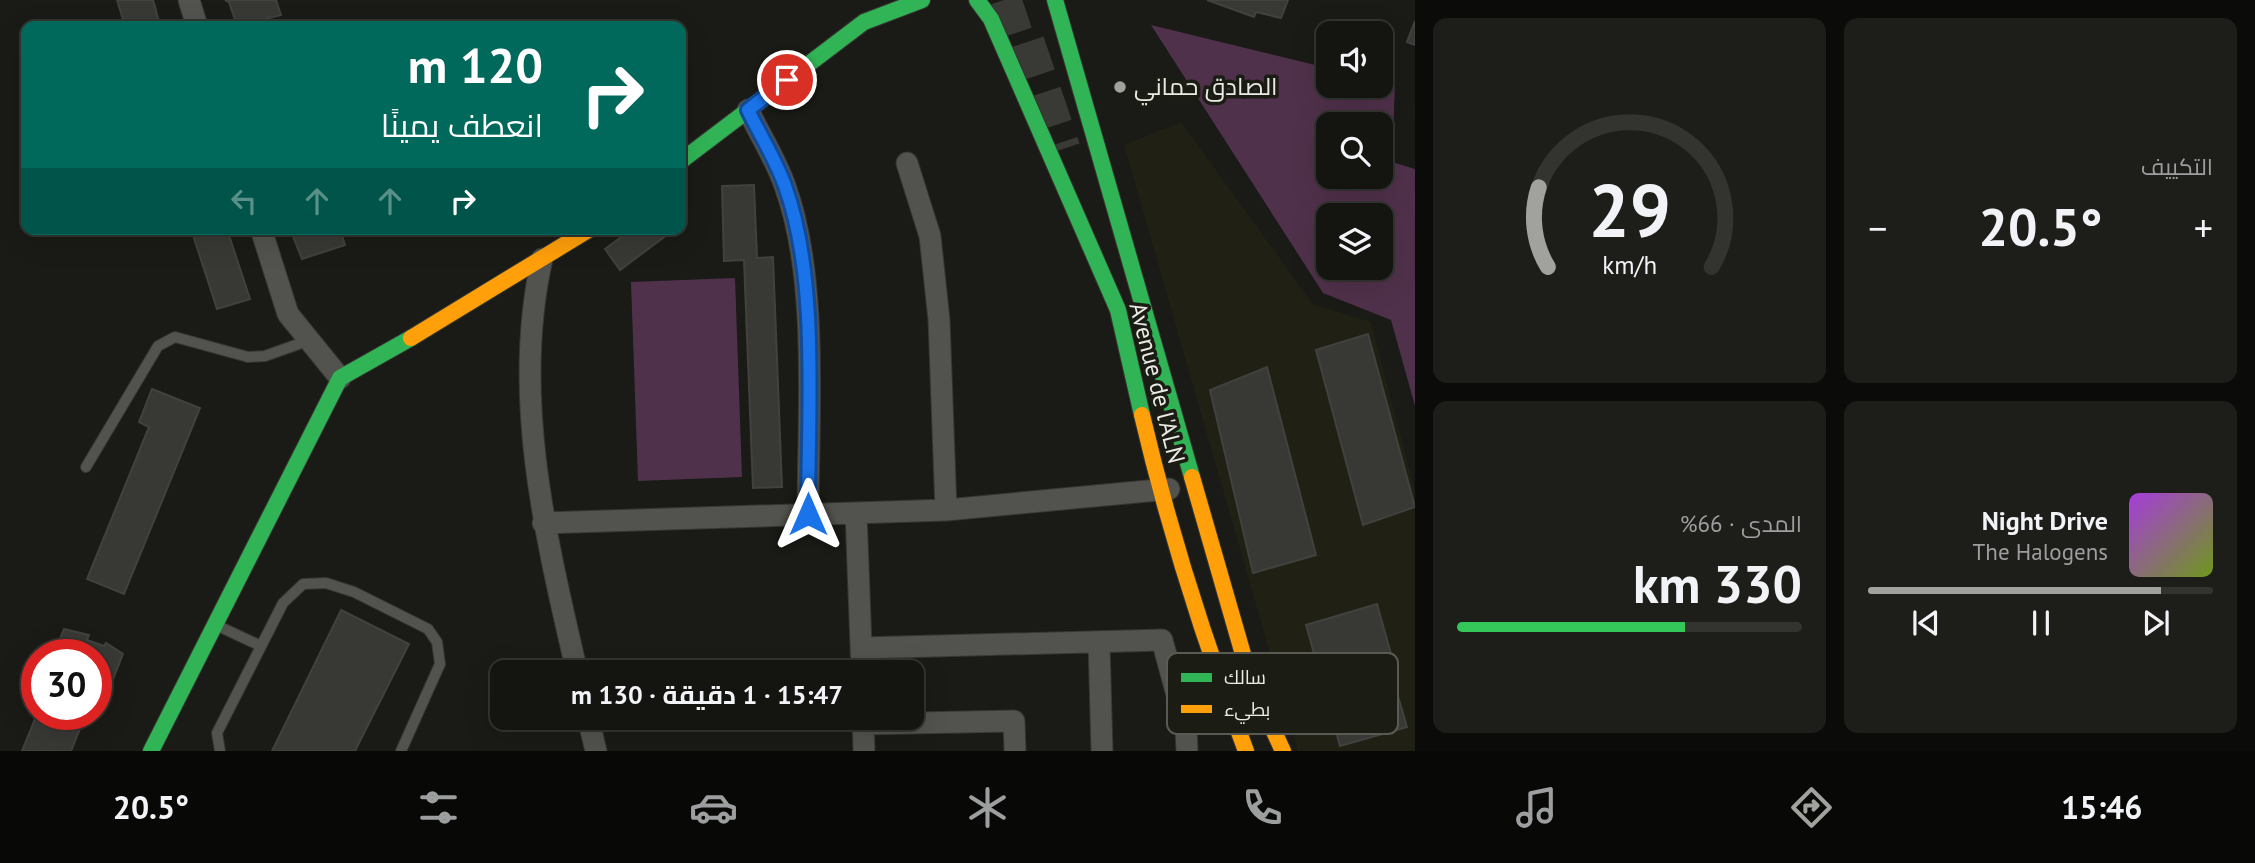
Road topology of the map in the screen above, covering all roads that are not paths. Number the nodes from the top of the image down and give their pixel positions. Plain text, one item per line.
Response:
1 (189, 0) edge
2 (880, 0) edge
3 (922, 0) edge
4 (977, 0) edge
5 (1055, 0) edge
6 (195, 21) edge
7 (864, 22) junction
8 (748, 110) junction
9 (1063, 149) tunnel mouth
10 (686, 157) edge
11 (907, 163) dead end
12 (263, 235) edge
13 (580, 235) edge
14 (542, 258) junction
15 (307, 341) junction
16 (340, 378) junction
17 (86, 467) dead end
18 (1181, 485) junction
19 (1160, 491) junction
20 (946, 510) junction
21 (856, 513) junction
22 (808, 514) junction
23 (1206, 518) junction
24 (543, 523) junction
25 (1172, 529) junction
26 (215, 625) junction
27 (1099, 643) junction
28 (261, 646) junction
29 (861, 648) junction
30 (1209, 653) edge
31 (1243, 653) edge
32 (1167, 658) edge
33 (574, 660) edge
34 (862, 660) edge
35 (924, 721) edge
36 (591, 730) edge
37 (863, 730) edge
38 (1239, 734) edge
39 (1275, 734) edge
40 (152, 751) edge
41 (220, 751) edge
42 (401, 751) edge
43 (596, 751) edge
44 (864, 751) edge
45 (1015, 751) edge
46 (1102, 751) edge
47 (1246, 751) edge
48 (1283, 751) edge

1 - 6 street
2 - 7 main road
3 - 7 main road
4 - 19 main road, Avenue de l'ALN
5 - 23 main road
7 - 8 main road
8 - 10 main road
8 - 22 street
9 - 18 main road
11 - 20 street
12 - 15 street
13 - 14 main road
14 - 16 main road
14 - 24 street
15 - 16 street
15 - 17 lane
16 - 26 main road
18 - 19 street
18 - 23 main road
18 - 25 main road
19 - 20 street
19 - 25 main road, Avenue de l'ALN
20 - 21 street
21 - 22 street
21 - 29 street
22 - 24 street
23 - 31 main road
24 - 33 street
25 - 30 main road, Avenue de l'ALN
26 - 28 lane
26 - 40 main road
27 - 29 street
27 - 32 street
27 - 46 street
28 - 41 lane
28 - 42 lane
29 - 34 street
35 - 45 street
36 - 43 street
37 - 44 street
38 - 47 main road, Avenue de l'ALN
39 - 48 main road

